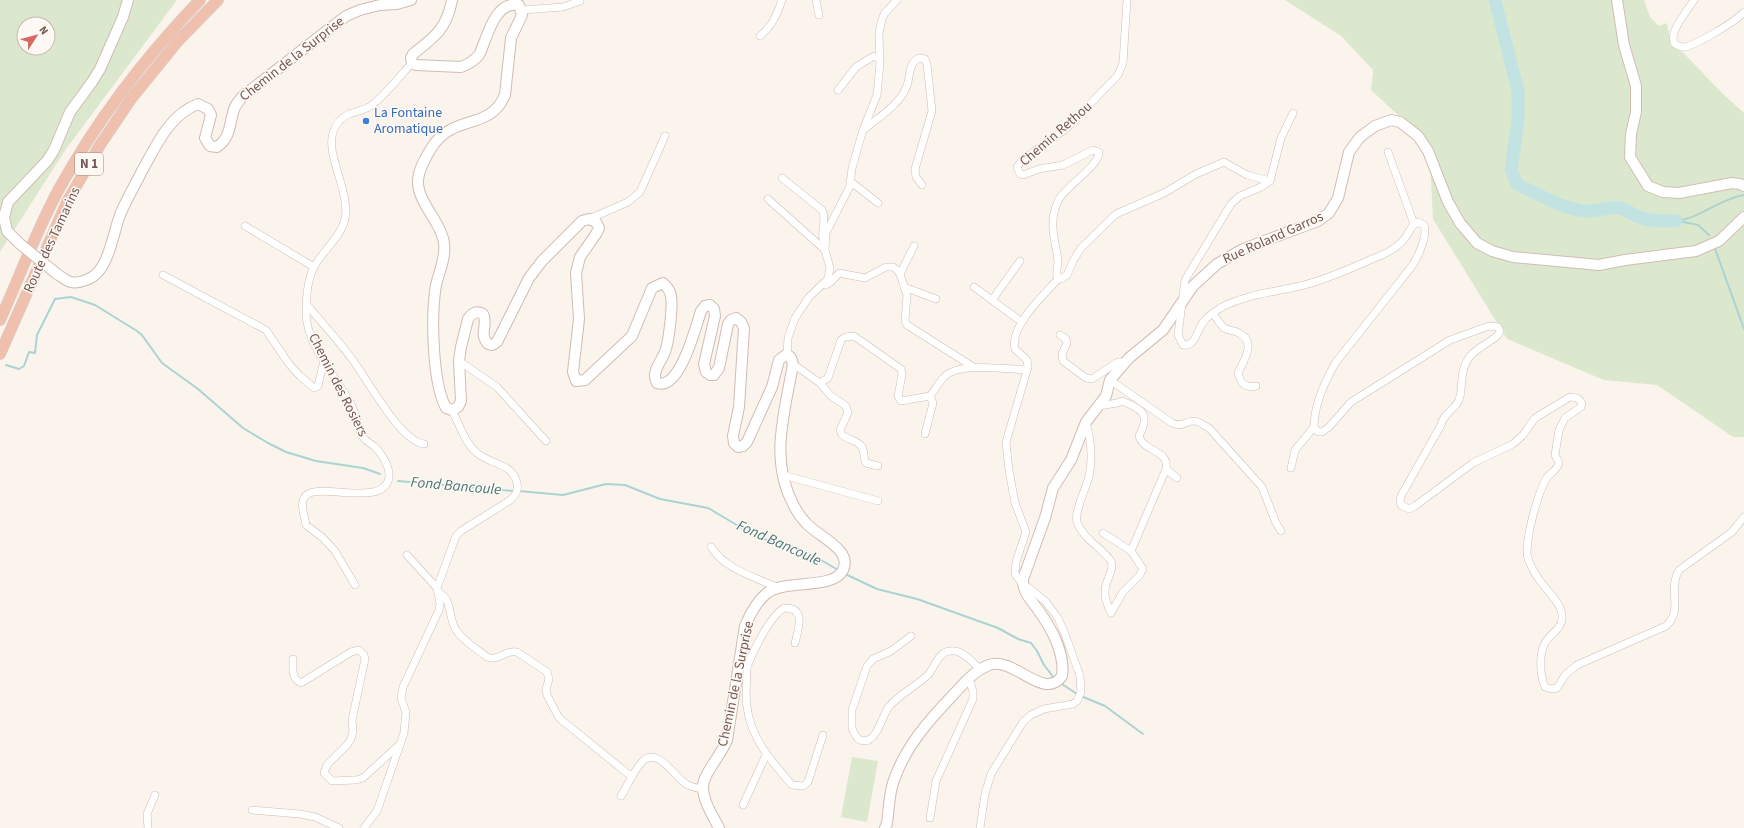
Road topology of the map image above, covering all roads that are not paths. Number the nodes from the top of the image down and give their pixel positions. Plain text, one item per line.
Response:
1 (128, 0) edge
2 (200, 0) edge
3 (218, 0) edge
4 (411, 0) edge
5 (452, 0) edge
6 (580, 0) edge
7 (782, 0) edge
8 (816, 0) edge
9 (897, 0) edge
10 (1127, 0) edge
11 (1617, 0) edge
12 (1694, 0) edge
13 (522, 10) junction
14 (1744, 12) edge
15 (819, 15) dead end
16 (760, 36) dead end
17 (879, 59) junction
18 (412, 63) junction
19 (838, 90) dead end
20 (1293, 113) dead end
21 (863, 130) junction
22 (665, 136) dead end
23 (1388, 152) dead end
24 (782, 178) dead end
25 (1270, 180) junction
26 (850, 181) junction
27 (922, 185) dead end
28 (1742, 185) edge
29 (768, 200) dead end
30 (878, 203) dead end
31 (1744, 217) edge
32 (589, 219) junction
33 (1414, 224) junction
34 (244, 226) dead end
35 (914, 246) dead end
36 (825, 247) junction
37 (1020, 261) dead end
38 (314, 267) junction
39 (900, 274) junction
40 (163, 275) dead end
41 (1059, 278) junction
42 (904, 287) junction
43 (974, 287) dead end
44 (820, 288) junction
45 (936, 298) dead end
46 (992, 300) junction
47 (1184, 300) junction
48 (307, 305) junction
49 (1213, 313) junction
50 (0, 320) edge
51 (1022, 322) junction
52 (1060, 335) dead end
53 (0, 354) edge
54 (787, 354) junction
55 (324, 360) junction
56 (459, 361) junction
57 (1124, 363) junction
58 (793, 364) junction
59 (975, 368) junction
60 (1027, 370) junction
61 (1110, 380) junction
62 (820, 383) junction
63 (1256, 386) dead end
64 (930, 396) junction
65 (1099, 406) junction
66 (452, 410) junction
67 (1086, 422) junction
68 (1314, 427) junction
69 (924, 434) dead end
70 (546, 441) dead end
71 (424, 444) dead end
72 (878, 466) dead end
73 (1291, 468) dead end
74 (1166, 469) junction
75 (783, 475) junction
76 (1177, 478) dead end
77 (878, 501) dead end
78 (1744, 517) edge
79 (1281, 531) dead end
80 (1103, 533) dead end
81 (711, 547) dead end
82 (1131, 551) junction
83 (408, 555) dead end
84 (355, 585) dead end
85 (1022, 585) junction
86 (779, 588) junction
87 (438, 590) junction
88 (911, 636) dead end
89 (795, 643) dead end
90 (293, 659) dead end
91 (743, 666) junction
92 (980, 669) junction
93 (969, 678) junction
94 (823, 734) dead end
95 (401, 743) junction
96 (766, 755) junction
97 (632, 777) junction
98 (703, 789) junction
99 (155, 795) dead end
100 (621, 796) dead end
101 (743, 805) dead end
102 (252, 810) dead end
103 (930, 818) dead end
104 (148, 828) edge
105 (339, 828) edge
106 (364, 828) edge
107 (719, 828) edge
108 (885, 828) edge
109 (980, 828) edge

1 - 4 main road, Chemin de la Surprise, bridge
2 - 50 highway, Route des Tamarins / N 1
3 - 53 highway, Route des Tamarins / N 1
5 - 18 main road
6 - 13 street
7 - 16 street
8 - 15 street
9 - 17 street
10 - 41 street, Chemin Rethou
11 - 28 main road
12 - 14 street
13 - 18 main road
13 - 66 main road
17 - 19 street
17 - 21 street
18 - 38 street, Chemin des Rosiers
20 - 25 street
21 - 26 street
21 - 27 street
22 - 32 street
23 - 33 street
24 - 36 street
25 - 41 street
25 - 47 street
26 - 30 street
26 - 36 street
29 - 36 street
31 - 47 main road, Rue Roland Garros
32 - 54 main road
32 - 56 main road
33 - 49 street
33 - 68 street
34 - 38 street
35 - 39 street
36 - 44 street
37 - 46 street
38 - 48 street, Chemin des Rosiers
39 - 42 street
39 - 44 street
40 - 55 street
41 - 51 street
42 - 45 street
42 - 59 street
43 - 46 street
44 - 54 street
46 - 51 street
47 - 49 street
47 - 57 main road, Rue Roland Garros
48 - 55 street, Chemin des Rosiers
48 - 71 street
49 - 63 street
51 - 60 street
52 - 57 street, Rue Roland Garros
54 - 58 main road
55 - 84 street, Chemin des Rosiers
56 - 66 main road
56 - 70 street
57 - 61 main road, Rue Roland Garros
58 - 62 street
58 - 75 main road, Chemin de la Surprise
59 - 60 street
59 - 64 street
60 - 85 street
61 - 65 main road, Rue Roland Garros
61 - 79 street
62 - 64 street
62 - 72 street
64 - 69 street
65 - 67 main road, Rue Roland Garros
65 - 74 street
66 - 87 street
67 - 82 street
67 - 85 main road, Rue Roland Garros
68 - 73 street
68 - 78 street
74 - 76 street
74 - 82 street
75 - 77 street
75 - 86 main road, Chemin de la Surprise
80 - 82 street
81 - 86 street
83 - 87 street
85 - 92 main road
85 - 109 street
86 - 91 main road, Chemin de la Surprise
87 - 95 street
87 - 97 street
88 - 92 street
89 - 91 street
90 - 95 street
91 - 96 street
91 - 98 main road, Chemin de la Surprise
92 - 93 main road
93 - 103 street
93 - 108 main road
94 - 96 street
95 - 106 street
96 - 101 street
97 - 98 street
97 - 100 street
98 - 107 main road
99 - 104 street
102 - 105 street

